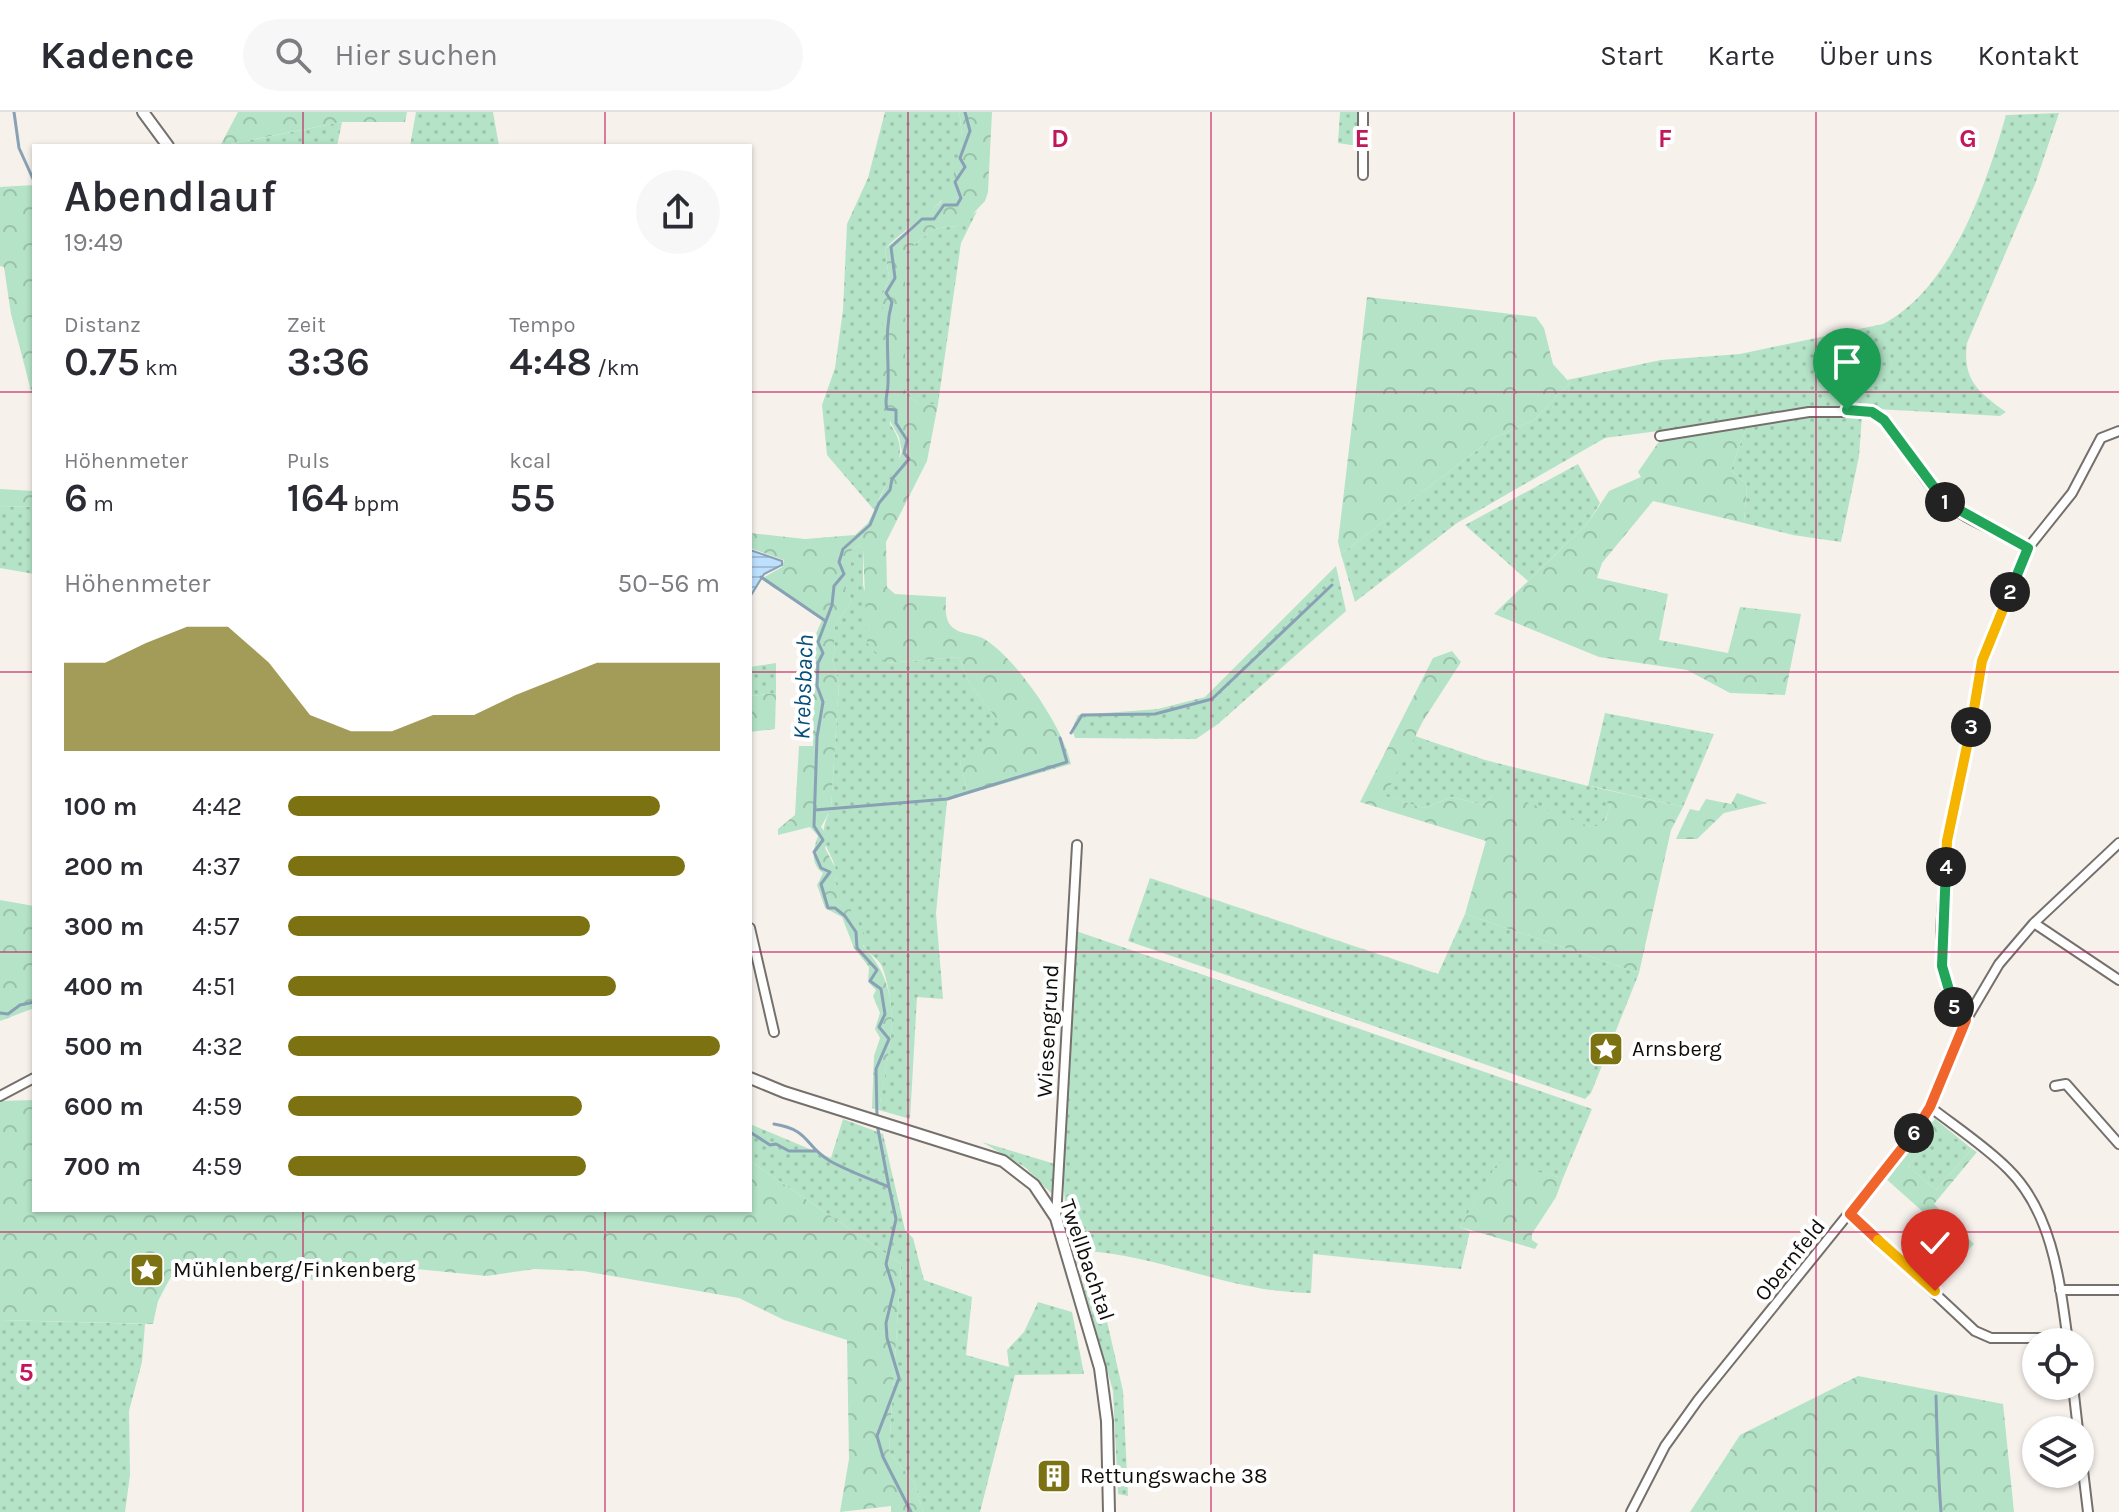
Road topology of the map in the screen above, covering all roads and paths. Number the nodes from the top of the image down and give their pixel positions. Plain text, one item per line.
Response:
1 (143, 112) edge
2 (1363, 112) edge
3 (167, 144) edge
4 (1363, 175) dead end
5 (2119, 431) edge
6 (1660, 436) dead end
7 (2028, 548) junction
8 (2119, 843) edge
9 (1077, 845) dead end
10 (2034, 923) junction
11 (752, 937) edge
12 (2117, 976) edge
13 (1966, 1020) junction
14 (774, 1032) dead end
15 (32, 1079) edge
16 (752, 1079) edge
17 (2055, 1086) dead end
18 (0, 1096) edge
19 (1930, 1107) junction
20 (2119, 1144) edge
21 (1850, 1214) junction
22 (1056, 1218) junction
23 (2060, 1290) junction
24 (2119, 1290) edge
25 (2066, 1328) edge
26 (2022, 1339) edge
27 (2085, 1488) edge
28 (1109, 1512) edge
29 (1631, 1512) edge
30 (2088, 1512) edge

1 - 3 street
2 - 4 street
5 - 7 street
6 - 7 street
7 - 13 street
8 - 10 street, Obernfeld
9 - 22 street, Wiesengrund
10 - 12 street
10 - 13 street, Obernfeld
11 - 14 street
13 - 19 street, Obernfeld
15 - 18 street
16 - 22 street, Twellbachtal
17 - 20 street
19 - 21 street, Obernfeld
19 - 23 street
21 - 26 street
21 - 29 street, Obernfeld
22 - 28 street, Twellbachtal
23 - 24 street
23 - 25 street
27 - 30 street

